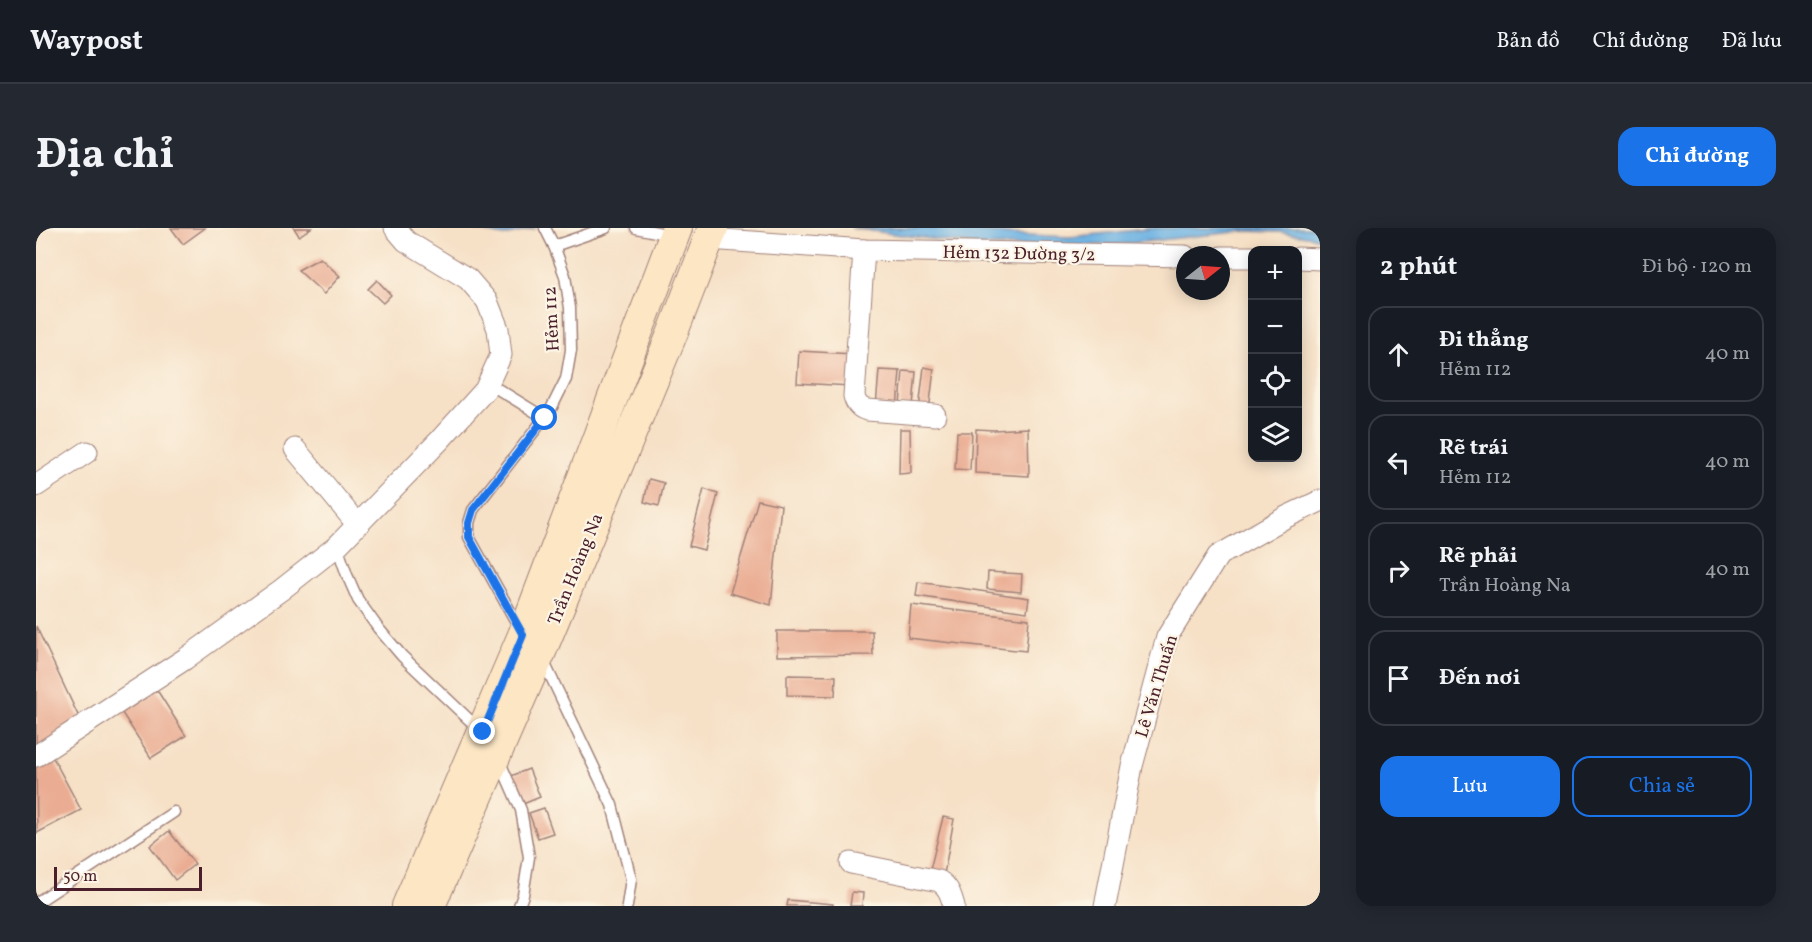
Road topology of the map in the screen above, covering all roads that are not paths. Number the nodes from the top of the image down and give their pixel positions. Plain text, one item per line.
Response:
1 (395, 228) edge
2 (606, 228) edge
3 (636, 228) edge
4 (675, 232) edge
5 (711, 233) edge
6 (549, 237) edge
7 (864, 250) junction
8 (1176, 256) edge
9 (1230, 257) edge
10 (1248, 257) edge
11 (1302, 258) edge
12 (1320, 259) edge
13 (488, 383) junction
14 (935, 416) dead end
15 (545, 418) junction
16 (295, 449) dead end
17 (87, 452) dead end
18 (36, 486) edge
19 (1320, 501) edge
20 (357, 525) junction
21 (337, 546) junction
22 (532, 644) junction
23 (490, 743) junction
24 (36, 756) edge
25 (174, 812) dead end
26 (851, 863) dead end
27 (36, 903) edge
28 (407, 906) edge
29 (430, 906) edge
30 (519, 906) edge
31 (627, 906) edge
32 (954, 906) edge
33 (1105, 906) edge

1 - 13 street
2 - 6 lane
3 - 4 lane
4 - 5 main road
4 - 22 main road, Trần Hoàng Na
5 - 7 street, Hẻm 132 Đường 3/2
5 - 22 main road, Trần Hoàng Na
6 - 15 lane, Hẻm 112
7 - 8 street, Hẻm 132 Đường 3/2
7 - 14 street
9 - 10 street
11 - 12 street
13 - 15 lane
13 - 20 street
15 - 22 lane, Hẻm 112
16 - 20 street
17 - 18 street
19 - 33 street, Lê Văn Thuấn
20 - 21 street
21 - 23 lane
21 - 24 street
22 - 23 main road, Trần Hoàng Na
22 - 31 lane, Hẻm 112
23 - 28 main road, Trần Hoàng Na
23 - 29 main road, Trần Hoàng Na
23 - 30 lane
25 - 27 lane
26 - 32 street

